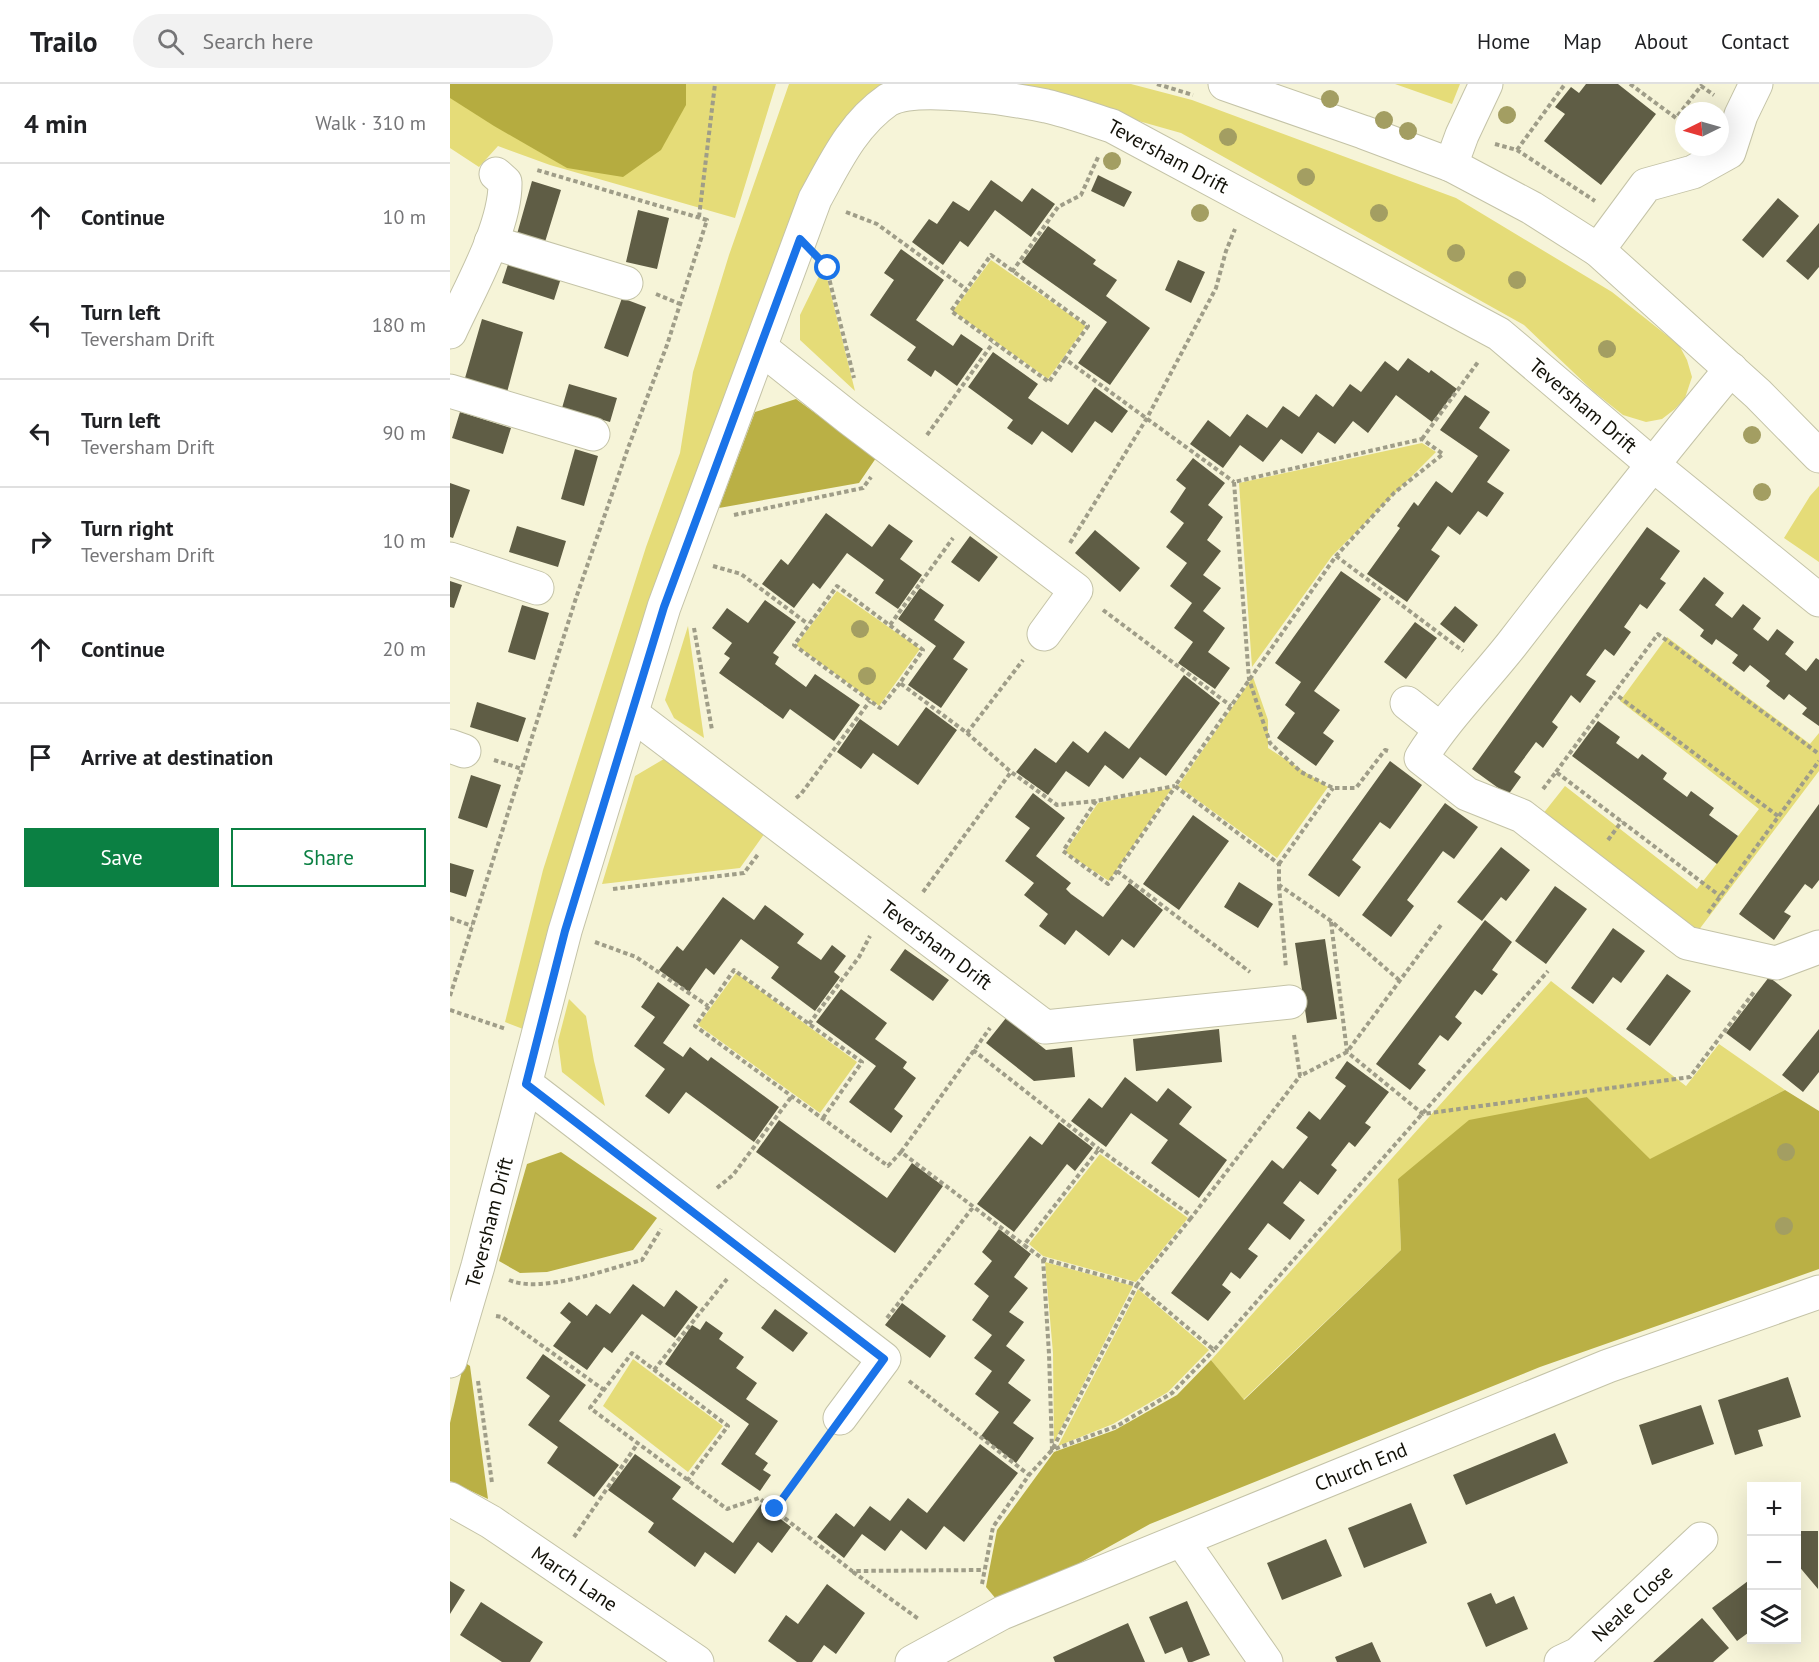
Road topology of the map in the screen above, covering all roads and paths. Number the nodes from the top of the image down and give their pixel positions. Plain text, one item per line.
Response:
1 (715, 84) edge
2 (1225, 84) edge
3 (1486, 84) edge
4 (1565, 84) edge
5 (1630, 84) edge
6 (1756, 84) edge
7 (1741, 115) junction
8 (1112, 126) junction
9 (1517, 150) dead end
10 (1451, 165) junction
11 (501, 178) joint
12 (1247, 199) junction
13 (815, 200) junction
14 (699, 217) junction
15 (800, 239) junction
16 (491, 242) junction
17 (1598, 250) junction
18 (1012, 272) junction
19 (626, 283) dead end
20 (966, 289) junction
21 (450, 332) edge
22 (1499, 334) junction
23 (993, 343) junction
24 (761, 348) junction
25 (1065, 359) junction
26 (1731, 369) junction
27 (450, 391) edge
28 (849, 418) junction
29 (1147, 418) junction
30 (593, 434) dead end
31 (1422, 439) junction
32 (899, 456) junction
33 (1819, 456) edge
34 (1652, 464) junction
35 (1234, 482) junction
36 (700, 509) junction
37 (982, 519) junction
38 (683, 556) junction
39 (1336, 556) junction
40 (450, 559) edge
41 (1065, 581) junction
42 (537, 588) dead end
43 (1819, 600) edge
44 (664, 607) junction
45 (808, 624) junction
46 (890, 625) junction
47 (1044, 634) joint
48 (1490, 671) junction
49 (1250, 679) junction
50 (900, 683) junction
51 (1614, 693) junction
52 (870, 701) junction
53 (1407, 702) dead end
54 (1231, 706) junction
55 (632, 714) junction
56 (1440, 729) junction
57 (967, 733) junction
58 (1819, 754) edge
59 (1421, 758) junction
60 (1819, 761) edge
61 (703, 768) junction
62 (1011, 772) junction
63 (1556, 772) junction
64 (1175, 786) junction
65 (1333, 788) junction
66 (1096, 801) junction
67 (1522, 816) junction
68 (1778, 816) junction
69 (775, 822) junction
70 (1279, 864) junction
71 (1117, 871) junction
72 (579, 884) junction
73 (1720, 896) junction
74 (894, 912) junction
75 (450, 918) edge
76 (1331, 921) junction
77 (1441, 925) dead end
78 (472, 926) junction
79 (565, 931) junction
80 (1688, 943) junction
81 (1819, 947) edge
82 (1776, 963) junction
83 (1548, 971) dead end
84 (1399, 980) junction
85 (450, 996) edge
86 (1011, 1002) junction
87 (1290, 1002) joint
88 (708, 1006) junction
89 (450, 1010) edge
90 (809, 1024) junction
91 (537, 1040) junction
92 (974, 1050) junction
93 (1347, 1052) junction
94 (1300, 1076) dead end
95 (526, 1084) junction
96 (792, 1096) junction
97 (1423, 1114) junction
98 (823, 1118) junction
99 (1099, 1149) junction
100 (901, 1152) junction
101 (685, 1205) junction
102 (974, 1206) junction
103 (1191, 1218) junction
104 (1024, 1245) junction
105 (747, 1254) junction
106 (1043, 1259) junction
107 (478, 1266) junction
108 (1137, 1285) junction
109 (1819, 1292) edge
110 (464, 1310) junction
111 (1214, 1350) junction
112 (452, 1352) edge
113 (875, 1353) junction
114 (654, 1370) junction
115 (604, 1390) junction
116 (840, 1418) joint
117 (638, 1443) junction
118 (1052, 1450) junction
119 (1029, 1475) junction
120 (687, 1481) junction
121 (450, 1499) edge
122 (775, 1509) junction
123 (491, 1522) junction
124 (1701, 1539) dead end
125 (1182, 1541) junction
126 (556, 1567) junction
127 (984, 1570) junction
128 (852, 1571) junction
129 (1002, 1614) junction
130 (949, 1641) junction
131 (698, 1662) edge
132 (912, 1662) edge
133 (1266, 1662) edge
134 (1561, 1662) edge

1 - 14 path
2 - 10 street
3 - 10 street
4 - 9 path
5 - 7 path
6 - 7 street
7 - 17 street
8 - 12 street, Teversham Drift
8 - 13 street, Teversham Drift
8 - 18 path
10 - 17 street
11 - 14 path
11 - 16 street
12 - 22 street, Teversham Drift
12 - 29 path
13 - 15 street, Teversham Drift
13 - 20 path
14 - 78 path
15 - 24 street, Teversham Drift
15 - 28 path
16 - 19 street
16 - 21 street
17 - 26 street
18 - 20 path
18 - 25 path
20 - 23 path
22 - 31 path
22 - 34 street, Teversham Drift
23 - 25 path
23 - 32 path
24 - 28 street
24 - 36 street, Teversham Drift
25 - 29 path
26 - 33 street
26 - 34 street, Teversham Drift
27 - 30 street
28 - 32 street
29 - 35 path
29 - 41 path
31 - 35 path
31 - 39 path
32 - 36 path
32 - 37 street
34 - 43 street, Teversham Drift
34 - 48 street, Teversham Drift
35 - 49 path
36 - 38 street, Teversham Drift
37 - 41 street
37 - 46 path
38 - 44 street, Teversham Drift
38 - 45 path
39 - 48 path
39 - 49 path
40 - 42 street
41 - 47 street
41 - 54 path
44 - 55 street, Teversham Drift
44 - 61 path
45 - 46 path
45 - 52 path
46 - 50 path
47 - 57 path
48 - 56 street, Teversham Drift
49 - 54 path
49 - 65 path
50 - 52 path
50 - 57 path
51 - 58 path
51 - 63 path
51 - 68 path
52 - 69 path
53 - 56 street
54 - 64 path
55 - 61 street, Teversham Drift
55 - 72 street, Teversham Drift
56 - 59 street, Teversham Drift
57 - 62 path
59 - 65 path
59 - 67 street
60 - 68 path
61 - 69 street, Teversham Drift
62 - 66 path
62 - 74 path
63 - 67 path
63 - 73 path
64 - 66 path
64 - 70 path
64 - 71 path
65 - 70 path
66 - 71 path
67 - 80 street
68 - 73 path
69 - 72 path
69 - 74 street, Teversham Drift
70 - 76 path
71 - 87 path
72 - 79 street, Teversham Drift
73 - 80 path
74 - 86 street, Teversham Drift
74 - 90 path
75 - 78 path
76 - 84 path
76 - 93 path
77 - 84 path
78 - 85 path
79 - 88 path
79 - 91 street, Teversham Drift
80 - 82 street
81 - 82 street
82 - 97 path
83 - 97 path
84 - 93 path
86 - 87 street, Teversham Drift
86 - 92 path
88 - 90 path
88 - 96 path
89 - 91 path
90 - 98 path
91 - 95 street, Teversham Drift
92 - 99 path
92 - 100 path
93 - 97 path
94 - 103 path
95 - 101 street
95 - 107 street, Teversham Drift
96 - 98 path
96 - 101 path
97 - 111 path
98 - 100 path
99 - 103 path
99 - 104 path
100 - 102 path
101 - 105 street
101 - 107 path
102 - 104 path
102 - 113 path
103 - 108 path
104 - 106 path
105 - 113 street
105 - 114 path
106 - 108 path
106 - 118 path
107 - 110 street, Teversham Drift
108 - 111 path
108 - 118 path
109 - 125 street, Church End
110 - 112 street, Teversham Drift
110 - 115 path
111 - 118 path
112 - 123 path
113 - 116 street
113 - 119 path
114 - 115 path
114 - 120 path
115 - 117 path
116 - 122 path
117 - 120 path
117 - 126 path
118 - 119 path
119 - 127 path
120 - 122 path
121 - 123 street, March Lane
122 - 128 path
123 - 126 street, March Lane
124 - 134 street, Neale Close
125 - 129 street, Church End
125 - 133 street
126 - 131 street, March Lane
127 - 128 path
127 - 129 path
128 - 130 path
129 - 130 street, Church End
130 - 132 street, Church End

